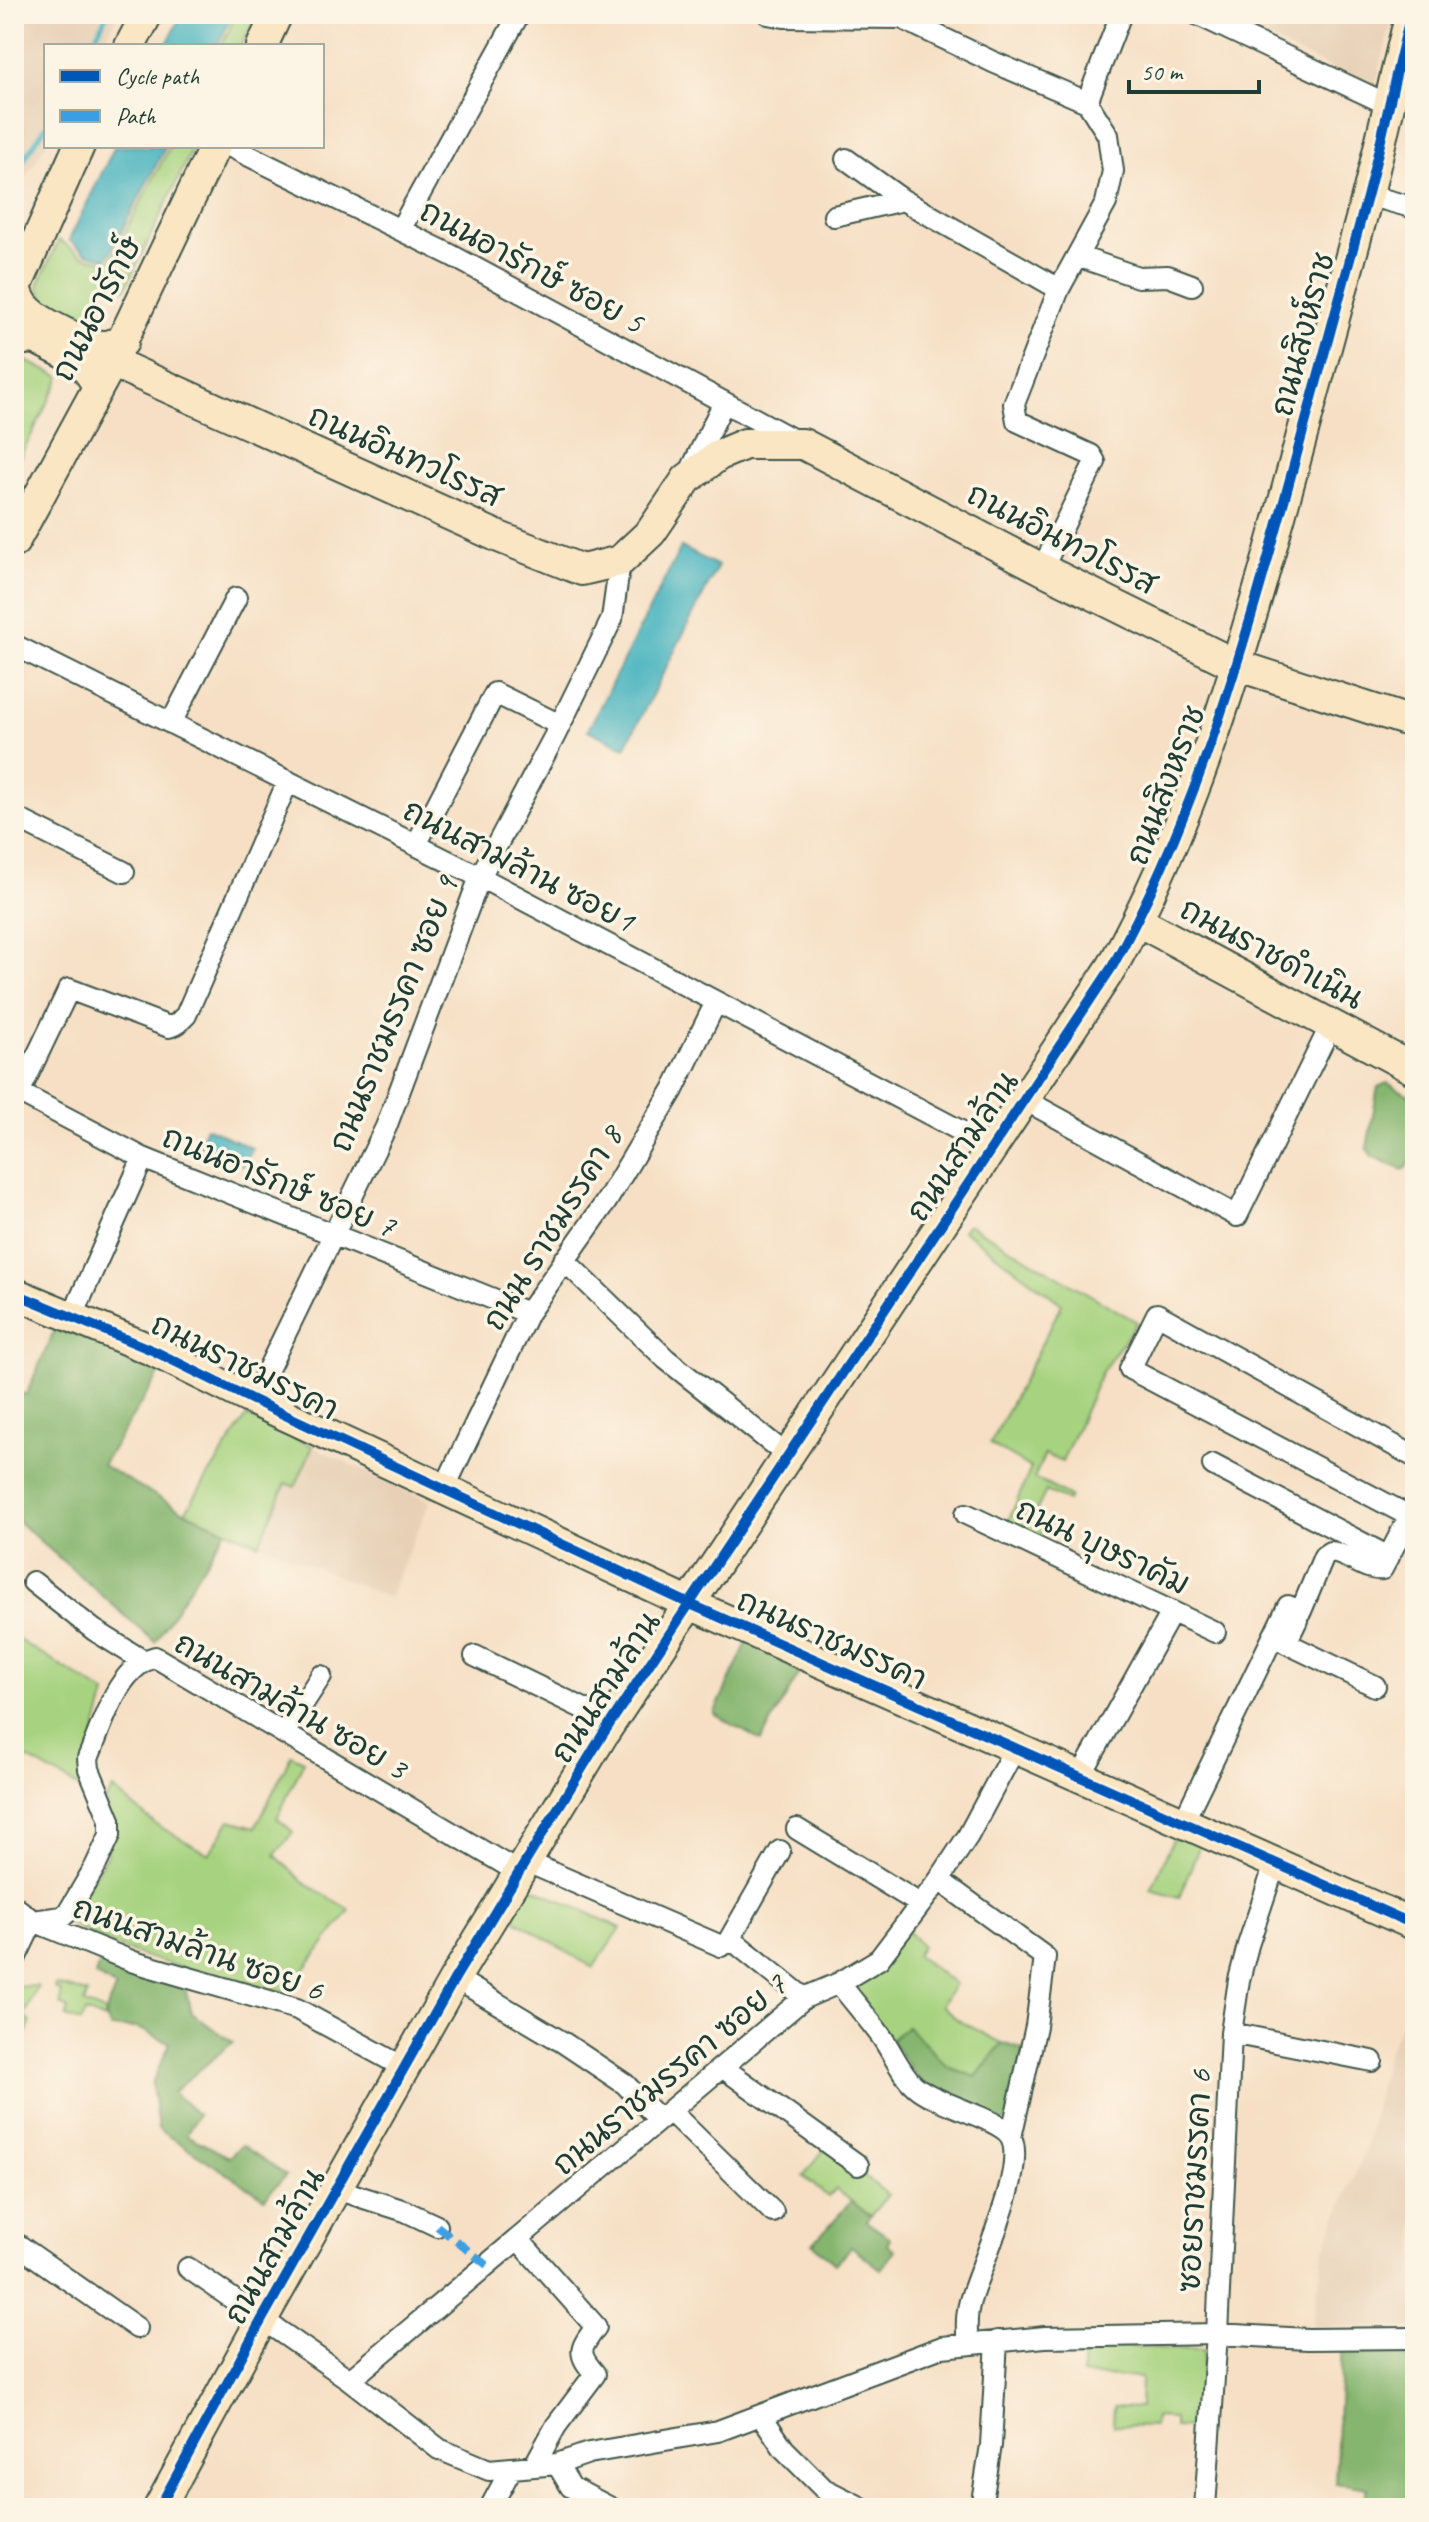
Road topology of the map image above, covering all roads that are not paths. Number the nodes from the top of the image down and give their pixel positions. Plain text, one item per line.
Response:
1 (147, 14) edge
2 (277, 14) edge
3 (768, 14) edge
4 (1121, 14) edge
5 (1196, 14) edge
6 (1411, 14) edge
7 (512, 17) edge
8 (131, 44) edge
9 (263, 44) edge
10 (1087, 102) junction
11 (1389, 105) junction
12 (214, 148) edge
13 (233, 148) edge
14 (76, 152) edge
15 (846, 159) dead end
16 (1367, 195) junction
17 (903, 200) junction
18 (1415, 208) edge
19 (834, 216) dead end
20 (400, 230) junction
21 (14, 244) edge
22 (1077, 256) junction
23 (1192, 285) dead end
24 (1059, 289) junction
25 (15, 290) edge
26 (14, 340) edge
27 (111, 363) junction
28 (724, 402) junction
29 (803, 444) junction
30 (687, 479) junction
31 (14, 542) edge
32 (620, 561) junction
33 (1042, 569) junction
34 (236, 598) dead end
35 (14, 645) edge
36 (1225, 659) junction
37 (171, 723) junction
38 (1415, 723) edge
39 (560, 725) junction
40 (288, 781) junction
41 (14, 817) edge
42 (416, 845) junction
43 (124, 872) dead end
44 (480, 877) junction
45 (1138, 921) junction
46 (716, 1002) junction
47 (1331, 1025) junction
48 (1415, 1070) edge
49 (17, 1091) edge
50 (1025, 1100) junction
51 (993, 1148) junction
52 (143, 1158) junction
53 (331, 1236) junction
54 (564, 1260) junction
55 (14, 1293) edge
56 (528, 1313) junction
57 (73, 1315) junction
58 (253, 1400) junction
59 (788, 1456) junction
60 (1415, 1457) edge
61 (1213, 1465) dead end
62 (444, 1489) junction
63 (966, 1514) dead end
64 (1413, 1514) edge
65 (1389, 1557) junction
66 (33, 1582) dead end
67 (690, 1604) junction
68 (1301, 1611) junction
69 (1172, 1612) junction
70 (1215, 1632) dead end
71 (475, 1656) dead end
72 (142, 1660) junction
73 (321, 1676) dead end
74 (1375, 1686) dead end
75 (611, 1722) junction
76 (284, 1733) junction
77 (1015, 1748) junction
78 (1080, 1777) junction
79 (1183, 1822) junction
80 (797, 1829) dead end
81 (780, 1851) dead end
82 (1275, 1864) junction
83 (521, 1867) junction
84 (939, 1880) junction
85 (920, 1904) junction
86 (14, 1906) edge
87 (33, 1921) junction
88 (1415, 1925) edge
89 (728, 1942) junction
90 (14, 1961) edge
91 (455, 1978) junction
92 (839, 1983) junction
93 (804, 1998) junction
94 (1231, 2033) junction
95 (1372, 2061) dead end
96 (722, 2067) junction
97 (405, 2068) junction
98 (664, 2115) junction
99 (1011, 2137) junction
100 (858, 2165) dead end
101 (336, 2189) junction
102 (773, 2212) dead end
103 (437, 2226) dead end
104 (518, 2239) junction
105 (14, 2242) edge
106 (188, 2268) dead end
107 (261, 2321) junction
108 (137, 2328) dead end
109 (1217, 2334) junction
110 (1415, 2338) edge
111 (997, 2341) junction
112 (968, 2343) junction
113 (350, 2380) junction
114 (761, 2415) junction
115 (557, 2464) junction
116 (534, 2466) junction
117 (511, 2469) junction
118 (159, 2508) edge
119 (490, 2508) edge
120 (611, 2508) edge
121 (862, 2508) edge
122 (981, 2508) edge
123 (1205, 2508) edge

1 - 8 street
2 - 9 street
3 - 10 street
4 - 10 street
5 - 11 street
6 - 11 street, ถนนสิงห์ราช
7 - 20 street
10 - 22 street
11 - 16 street, ถนนสิงห์ราช
12 - 27 street, ถนนอารักษ์
13 - 20 street, ถนนอารักษ์ ซอย 5
14 - 21 street
14 - 25 street
15 - 17 street
16 - 18 street
16 - 36 street, ถนนสิงห์ราช
17 - 19 street
17 - 24 street
20 - 28 street, ถนนอารักษ์ ซอย 5
22 - 23 street
22 - 24 street
24 - 33 street
25 - 27 street
26 - 27 street
27 - 31 street, ถนนอารักษ์
27 - 32 street, ถนนอินทวโรรส
28 - 29 street, ถนนอารักษ์ ซอย 5
28 - 30 street, ถนนอินทวโรรส
29 - 30 street, ถนนอินทวโรรส
29 - 33 street, ถนนอินทวโรรส
30 - 32 street, ถนนอินทวโรรส
32 - 39 street, ถนนราชมรรคา ซอย 9
33 - 36 street, ถนนอินทวโรรส
34 - 37 street
35 - 37 street, ถนนสามล้าน ซอย1
36 - 38 street, ถนนอินทวโรรส
36 - 45 street, ถนนสิงหราช
37 - 40 street, ถนนสามล้าน ซอย1
39 - 42 street
39 - 44 street, ถนนราชมรรคา ซอย 9
40 - 42 street, ถนนสามล้าน ซอย1
40 - 49 street
41 - 43 street
42 - 44 street, ถนนสามล้าน ซอย1
44 - 46 street, ถนนสามล้าน ซอย1
44 - 53 street, ถนนราชมรรคา ซอย 9
45 - 47 street, ถนนราชดำเนิน
45 - 50 street, ถนนสามล้าน
46 - 51 street, ถนนสามล้าน ซอย1
46 - 54 street, ถนน ราชมรรคา 8
47 - 48 street, ถนนราชดำเนิน
47 - 50 street
49 - 52 street, ถนนอารักษ์ ซอย 7
50 - 51 street, ถนนสามล้าน
51 - 59 street, ถนนสามล้าน
52 - 53 street, ถนนอารักษ์ ซอย 7
52 - 57 street
53 - 56 street, ถนนอารักษ์ ซอย 7
53 - 58 street, ถนนราชมรรคา ซอย 9
54 - 56 street, ถนน ราชมรรคา 8
54 - 59 street
55 - 57 street, ถนนราชมรรคา
56 - 62 street, ถนน ราชมรรคา 8
57 - 58 street, ถนนราชมรรคา
58 - 62 street, ถนนราชมรรคา
59 - 67 street, ถนนสามล้าน
60 - 64 street
61 - 65 street
62 - 67 street, ถนนราชมรรคา
63 - 69 street, ถนน บุษราคัม
64 - 65 street
65 - 68 street
66 - 72 street
67 - 75 street, ถนนสามล้าน
67 - 77 street, ถนนราชมรรคา
68 - 74 street
68 - 79 street
69 - 70 street, ถนน บุษราคัม
69 - 78 street
71 - 75 street
72 - 76 street, ถนนสามล้าน ซอย 3
72 - 87 street, ถนนสามล้าน ซอย 3
73 - 76 street
75 - 83 street, ถนนสามล้าน
76 - 83 street, ถนนสามล้าน ซอย 3
77 - 78 street, ถนนราชมรรคา
77 - 84 street, ถนนราชมรรคา ซอย 7
78 - 79 street, ถนนราชมรรคา
79 - 82 street, ถนนราชมรรคา
80 - 85 street
81 - 89 street
82 - 88 street, ถนนราชมรรคา
82 - 94 street, ซอยราชมรรคา 6
83 - 89 street, ถนนสามล้าน ซอย 3
83 - 91 street, ถนนสามล้าน
84 - 85 street, ถนนราชมรรคา ซอย 7
84 - 99 street
85 - 92 street, ถนนราชมรรคา ซอย 7
86 - 87 street, ถนนสามล้าน ซอย 6
87 - 90 street
87 - 97 street, ถนนสามล้าน ซอย 6
89 - 93 street
91 - 97 street, ถนนสามล้าน
91 - 98 street
92 - 93 street, ถนนราชมรรคา ซอย 7
92 - 99 street
93 - 96 street, ถนนราชมรรคา ซอย 7
94 - 95 street
94 - 109 street, ซอยราชมรรคา 6
96 - 98 street, ถนนราชมรรคา ซอย 7
96 - 100 street
97 - 101 street, ถนนสามล้าน
98 - 102 street
98 - 104 street, ถนนราชมรรคา ซอย 7
99 - 112 street
101 - 103 street
101 - 107 street, ถนนสามล้าน
104 - 113 street, ถนนราชมรรคา ซอย 7
104 - 116 street
105 - 108 street
106 - 107 street
107 - 113 street
107 - 118 street, ถนนสามล้าน
109 - 110 street
109 - 111 street
109 - 123 street, ซอยราชมรรคา 6
111 - 112 street
111 - 122 street
112 - 114 street
113 - 117 street
114 - 115 street
114 - 121 street
115 - 116 street
115 - 120 street
116 - 117 street
117 - 119 street

